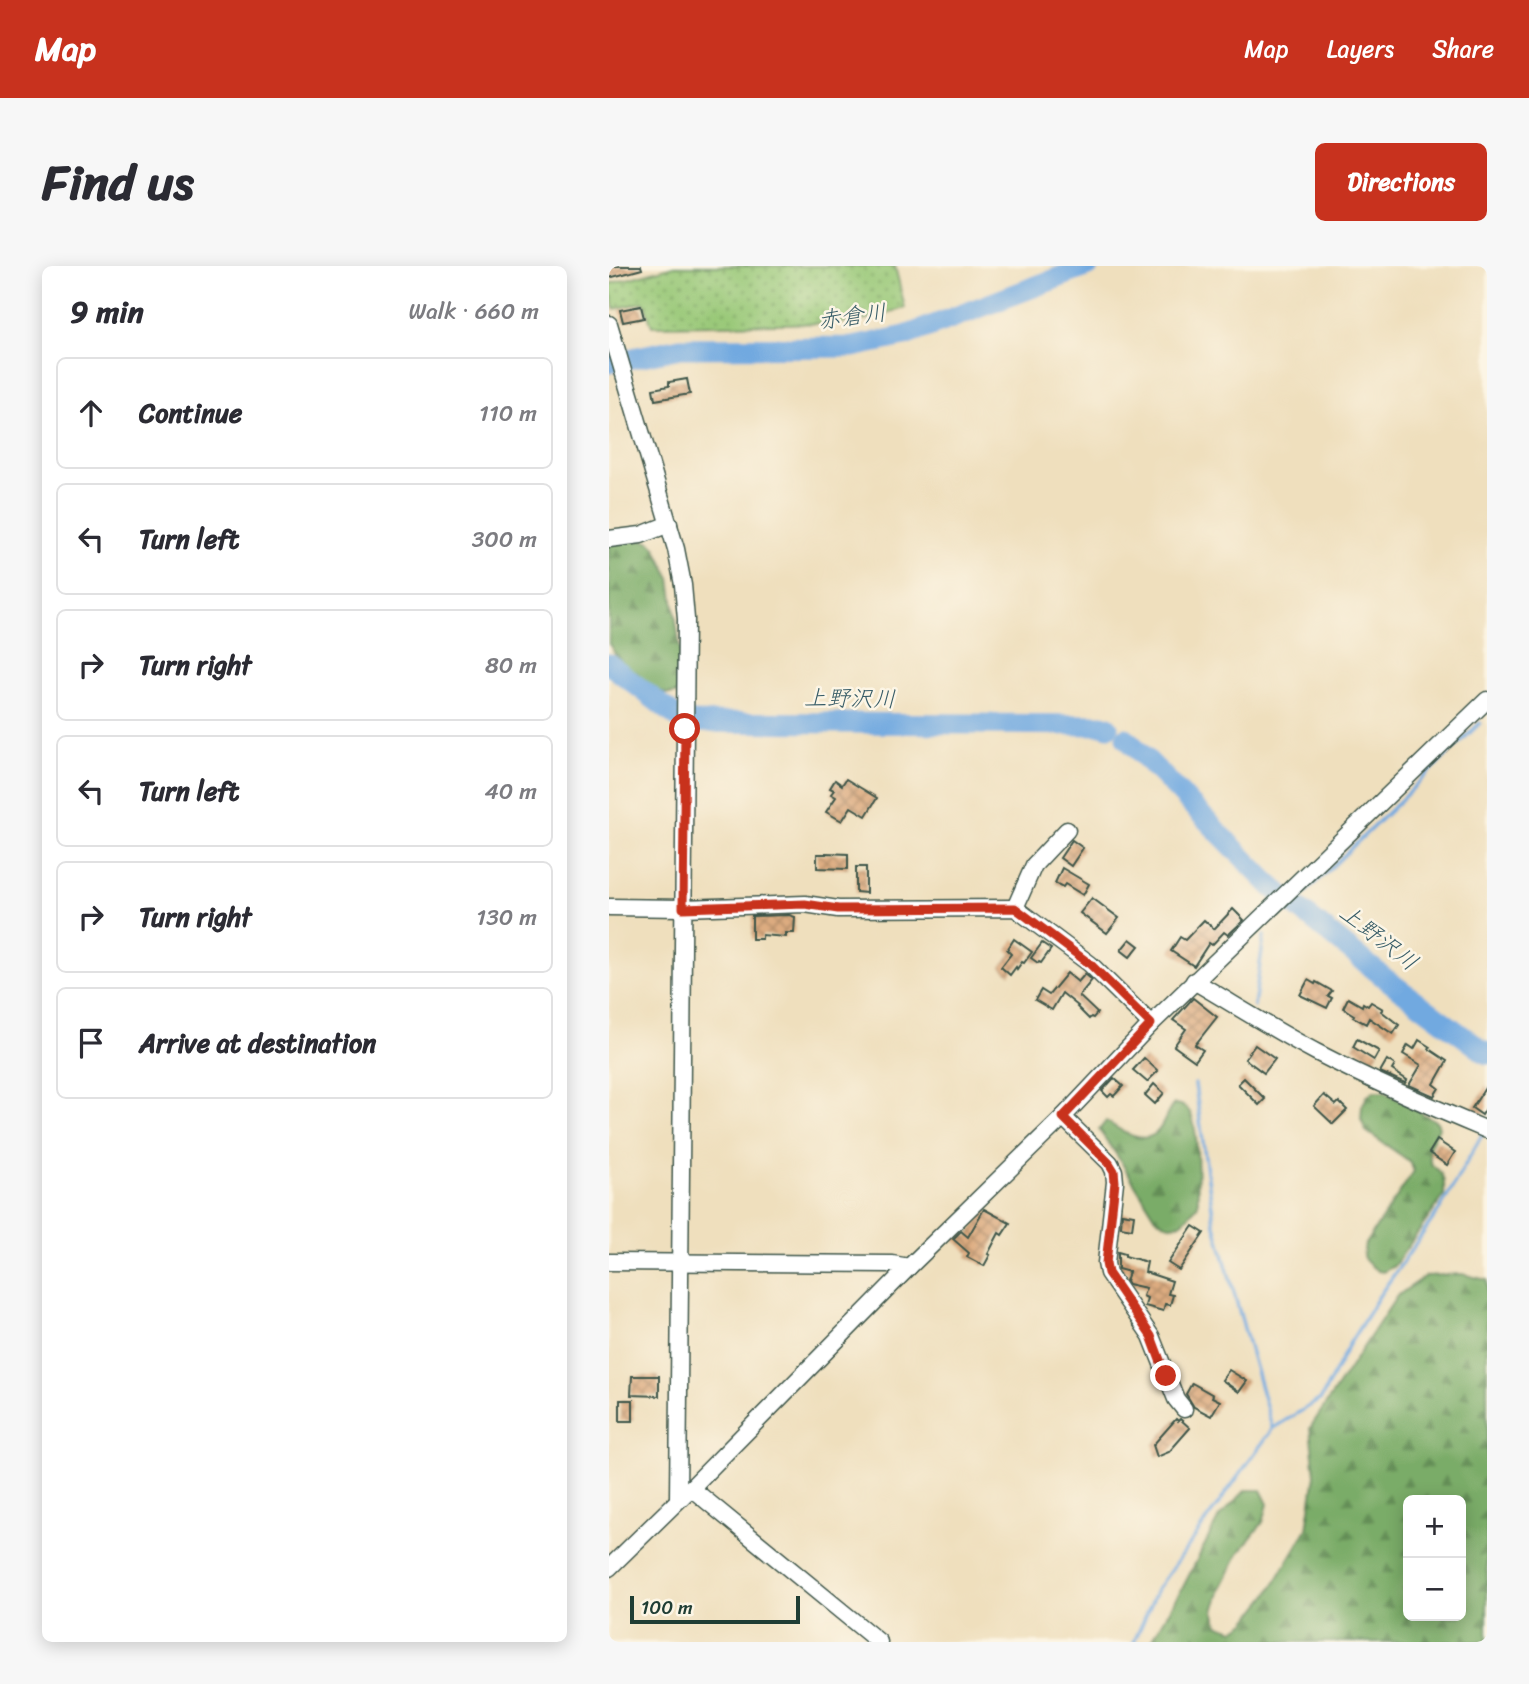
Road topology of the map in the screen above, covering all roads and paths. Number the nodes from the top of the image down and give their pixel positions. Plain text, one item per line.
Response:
1 (609, 324) edge
2 (669, 524) junction
3 (609, 539) edge
4 (1485, 707) edge
5 (1067, 830) dead end
6 (609, 907) edge
7 (683, 908) junction
8 (1015, 908) junction
9 (1195, 981) junction
10 (1151, 1024) junction
11 (1063, 1117) junction
12 (1487, 1130) edge
13 (609, 1262) edge
14 (681, 1263) junction
15 (909, 1267) junction
16 (1184, 1409) dead end
17 (691, 1488) junction
18 (678, 1500) junction
19 (609, 1568) edge
20 (879, 1642) edge

1 - 2 street
2 - 3 street
2 - 7 street
4 - 9 street
5 - 8 street
6 - 7 street
7 - 8 street
7 - 14 street
8 - 10 street
9 - 10 street
9 - 12 street
10 - 11 street
11 - 15 street
11 - 16 street
13 - 14 street
14 - 15 street
14 - 18 street
15 - 17 street
17 - 18 street
17 - 20 street
18 - 19 street

